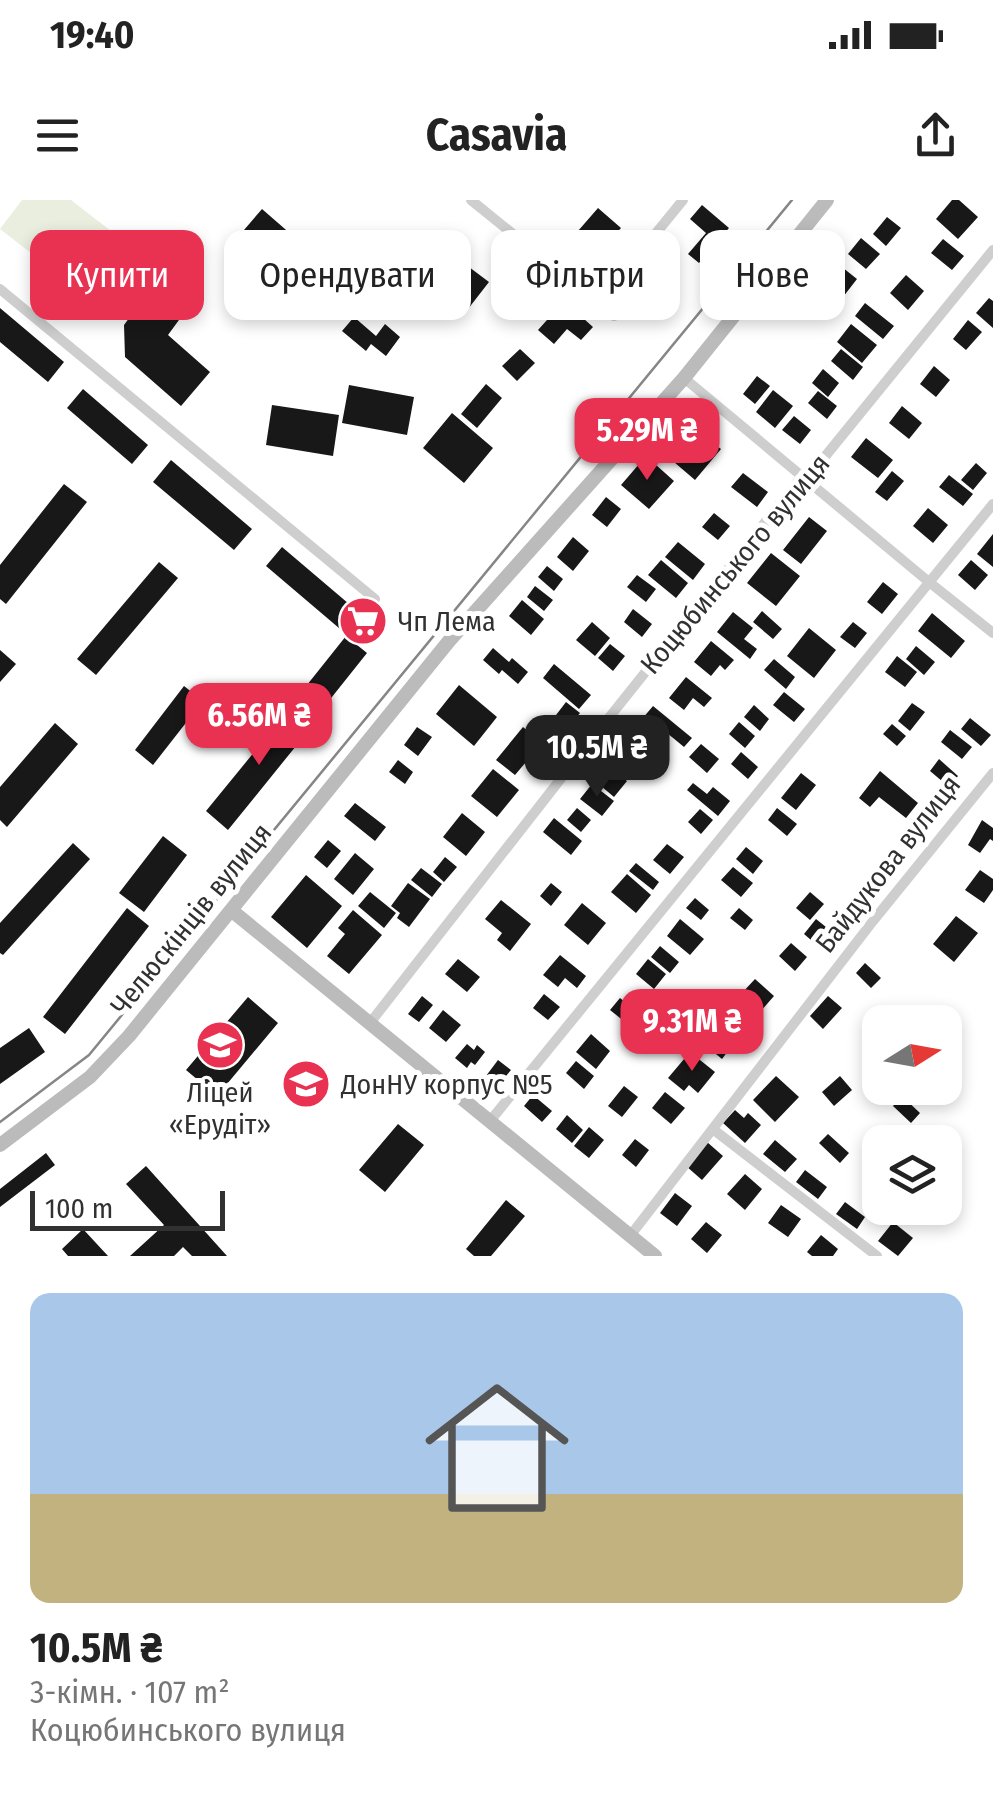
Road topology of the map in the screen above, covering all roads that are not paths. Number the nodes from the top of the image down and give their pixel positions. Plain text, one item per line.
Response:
1 (471, 200) edge
2 (683, 200) edge
3 (826, 200) edge
4 (509, 230) edge
5 (659, 230) edge
6 (993, 250) edge
7 (0, 289) edge
8 (684, 378) junction
9 (802, 476) junction
10 (993, 504) edge
11 (929, 582) junction
12 (375, 599) dead end
13 (993, 633) edge
14 (993, 773) edge
15 (230, 910) junction
16 (370, 1023) junction
17 (490, 1121) junction
18 (714, 1130) junction
19 (0, 1145) edge
20 (630, 1236) junction
21 (655, 1256) edge
22 (877, 1256) edge

1 - 4 street
2 - 5 street
3 - 8 main road, Челюскінців вулиця
6 - 9 street, Коцюбинського вулиця
7 - 12 street
8 - 9 street
8 - 15 main road, Челюскінців вулиця
9 - 11 street
9 - 16 street, Коцюбинського вулиця
10 - 11 street
11 - 13 street
11 - 17 street
14 - 18 street, Байдукова вулиця
15 - 16 main road
15 - 19 main road, Челюскінців вулиця
16 - 17 main road
17 - 20 main road
18 - 20 street, Байдукова вулиця
18 - 22 street
20 - 21 main road

